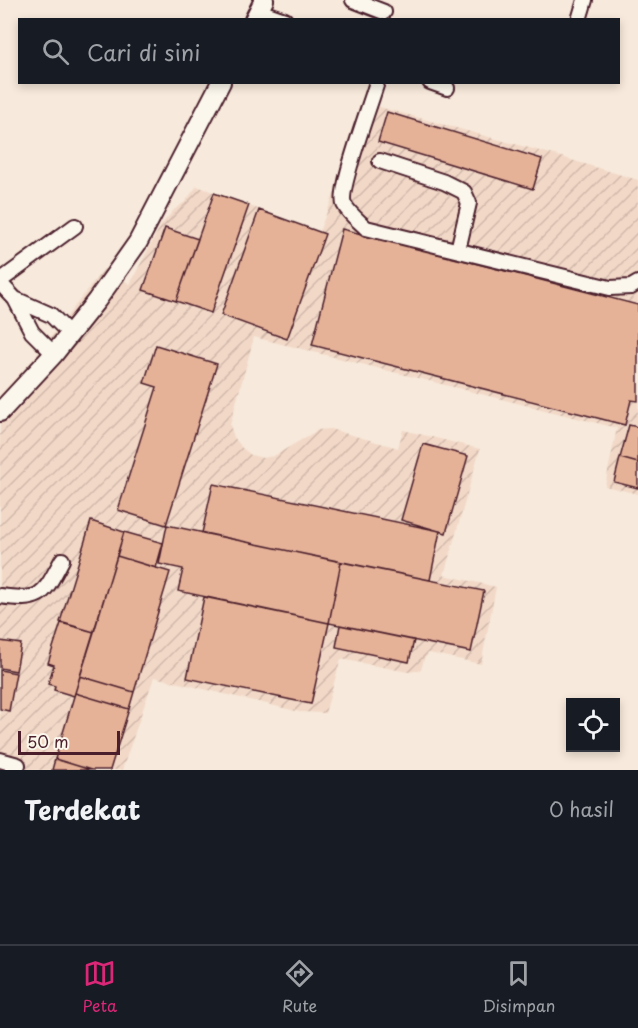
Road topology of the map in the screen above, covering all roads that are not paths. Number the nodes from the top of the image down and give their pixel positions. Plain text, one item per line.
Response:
1 (353, 0) edge
2 (585, 0) edge
3 (259, 10) edge
4 (384, 12) dead end
5 (280, 18) edge
6 (580, 18) edge
7 (220, 84) edge
8 (376, 84) edge
9 (436, 84) edge
10 (447, 88) dead end
11 (380, 161) dead end
12 (75, 226) dead end
13 (458, 250) junction
14 (0, 282) edge
15 (638, 283) edge
16 (15, 299) junction
17 (70, 334) junction
18 (54, 354) junction
19 (0, 412) edge
20 (62, 560) dead end
21 (0, 596) edge
22 (0, 760) edge
23 (18, 765) dead end

1 - 4 street
2 - 6 street
3 - 5 street
7 - 17 main road
8 - 13 street
9 - 10 street
11 - 13 street
12 - 14 street
13 - 15 street
14 - 16 street
16 - 17 street
16 - 18 street
17 - 18 main road
18 - 19 main road
20 - 21 street
22 - 23 street

